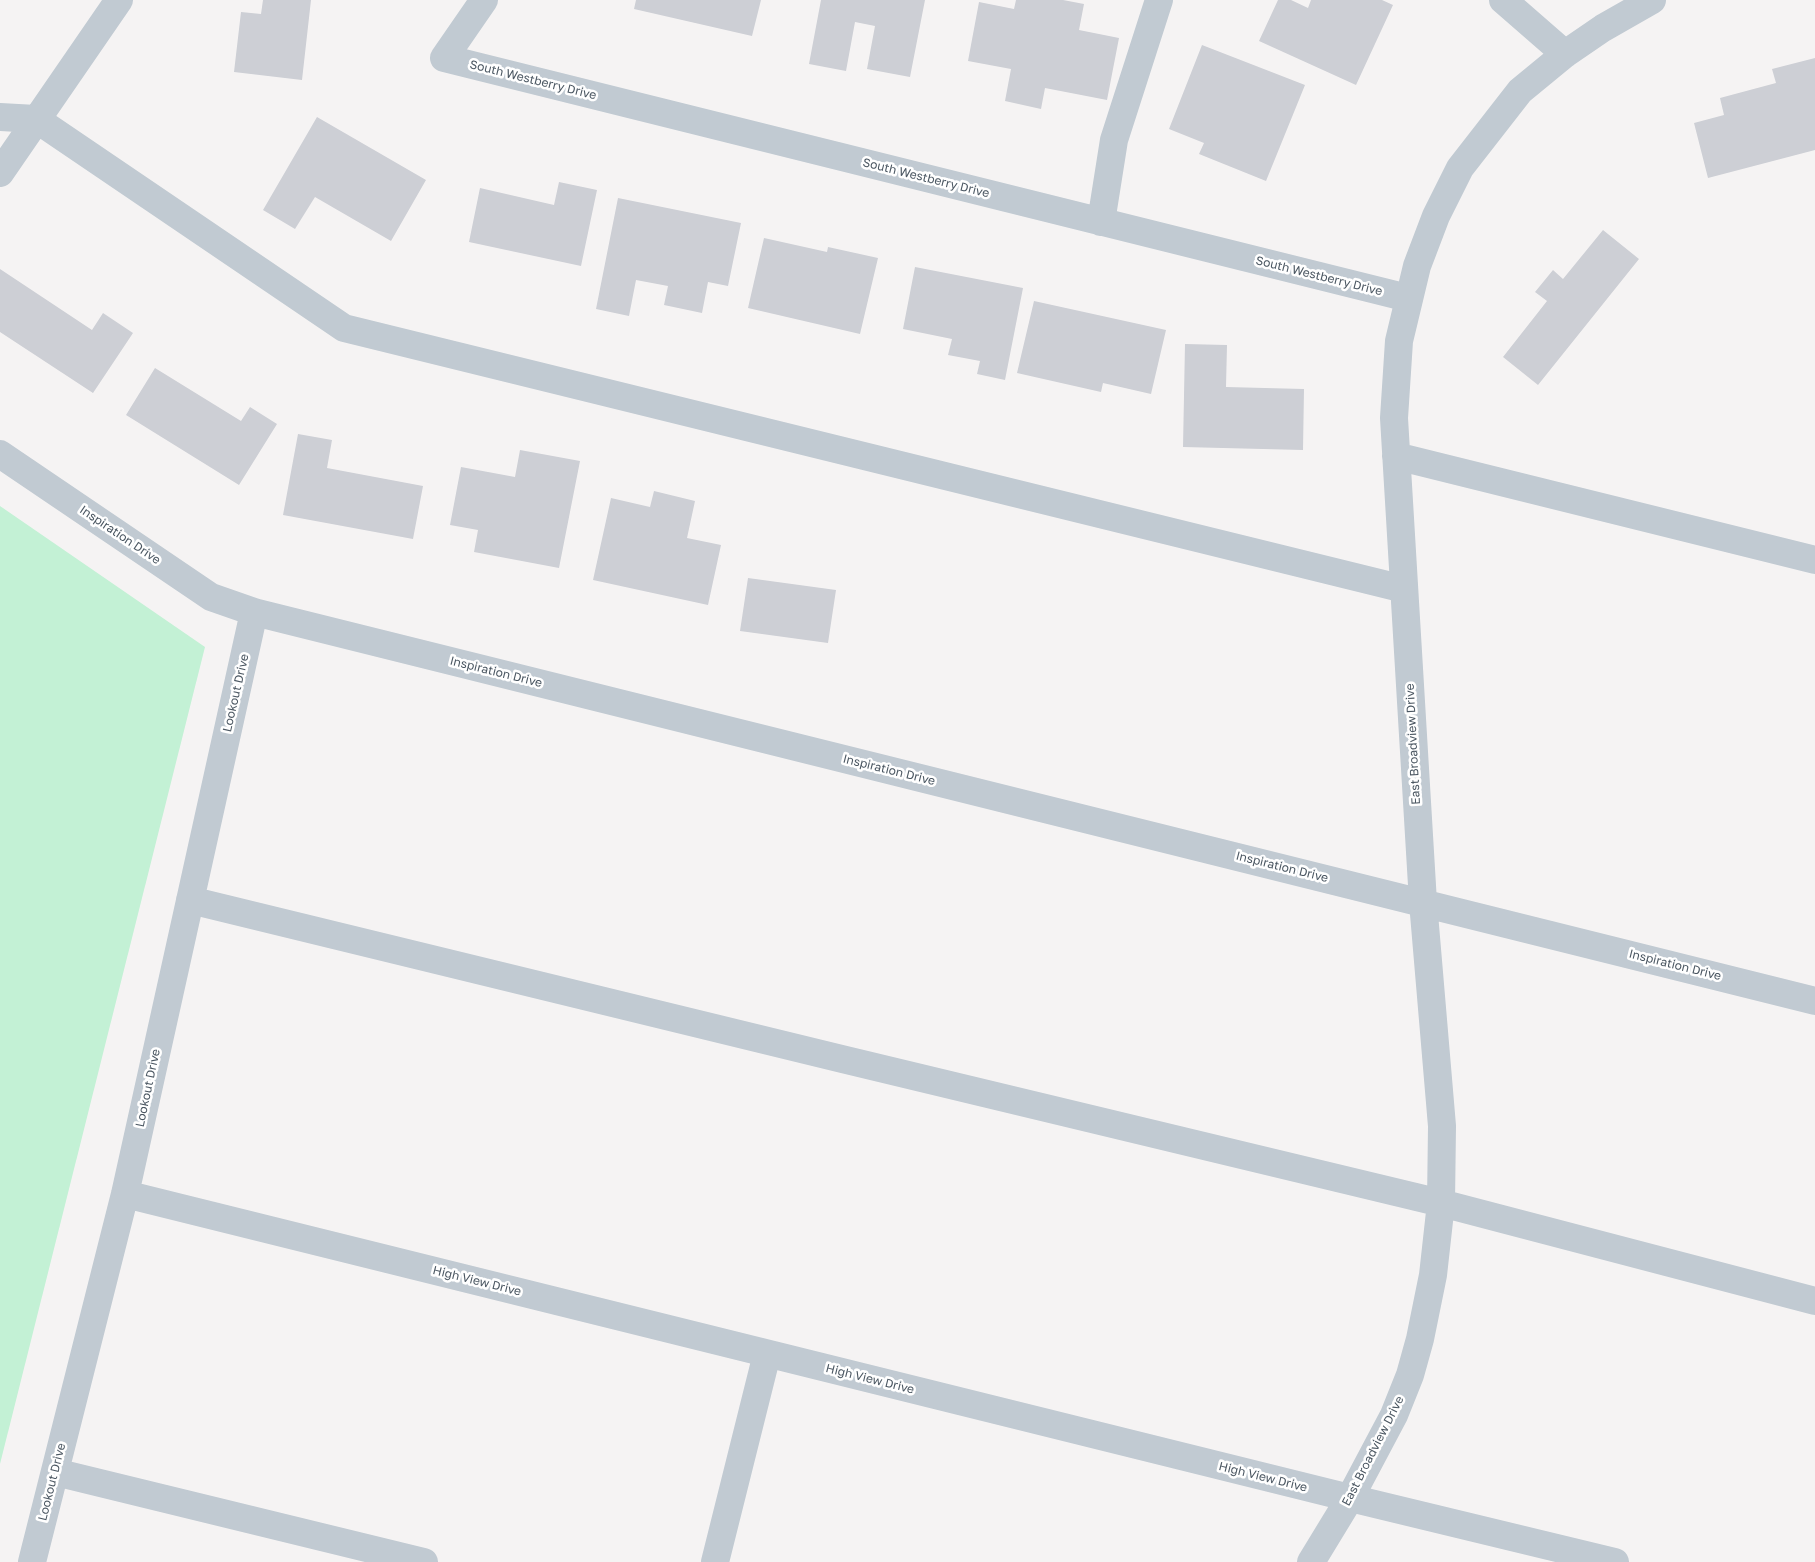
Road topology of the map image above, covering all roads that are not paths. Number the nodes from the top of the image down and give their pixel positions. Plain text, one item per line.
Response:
1 (119, 0) edge
2 (1159, 0) edge
3 (1503, 0) edge
4 (1652, 0) edge
5 (473, 4) edge
6 (1564, 54) junction
7 (0, 117) edge
8 (36, 119) junction
9 (0, 173) edge
10 (1101, 222) junction
11 (1408, 298) junction
12 (0, 454) edge
13 (1396, 456) junction
14 (1815, 560) edge
15 (1404, 589) junction
16 (254, 612) junction
17 (190, 900) junction
18 (1423, 902) junction
19 (1815, 1001) edge
20 (125, 1194) junction
21 (1441, 1203) junction
22 (1815, 1301) edge
23 (767, 1354) junction
24 (55, 1472) junction
25 (1350, 1498) junction
26 (32, 1562) edge
27 (424, 1562) edge
28 (715, 1562) edge
29 (1311, 1562) edge
30 (1615, 1562) edge

1 - 8 street
2 - 10 street
3 - 6 street
4 - 6 street, East Broadview Drive
5 - 10 street, South Westberry Drive
6 - 11 street, East Broadview Drive
7 - 8 street
8 - 9 street
8 - 15 street
10 - 11 street, South Westberry Drive
11 - 13 street, East Broadview Drive
12 - 16 street, Inspiration Drive
13 - 14 street
13 - 15 street, East Broadview Drive
15 - 18 street, East Broadview Drive
16 - 17 street, Lookout Drive
16 - 18 street, Inspiration Drive
17 - 20 street, Lookout Drive
17 - 21 street
18 - 19 street, Inspiration Drive
18 - 21 street, East Broadview Drive
20 - 23 street, High View Drive
20 - 24 street, Lookout Drive
21 - 22 street
21 - 25 street, East Broadview Drive
23 - 25 street, High View Drive
23 - 28 street
24 - 26 street, Lookout Drive
24 - 27 street
25 - 29 street, East Broadview Drive
25 - 30 street, High View Drive

